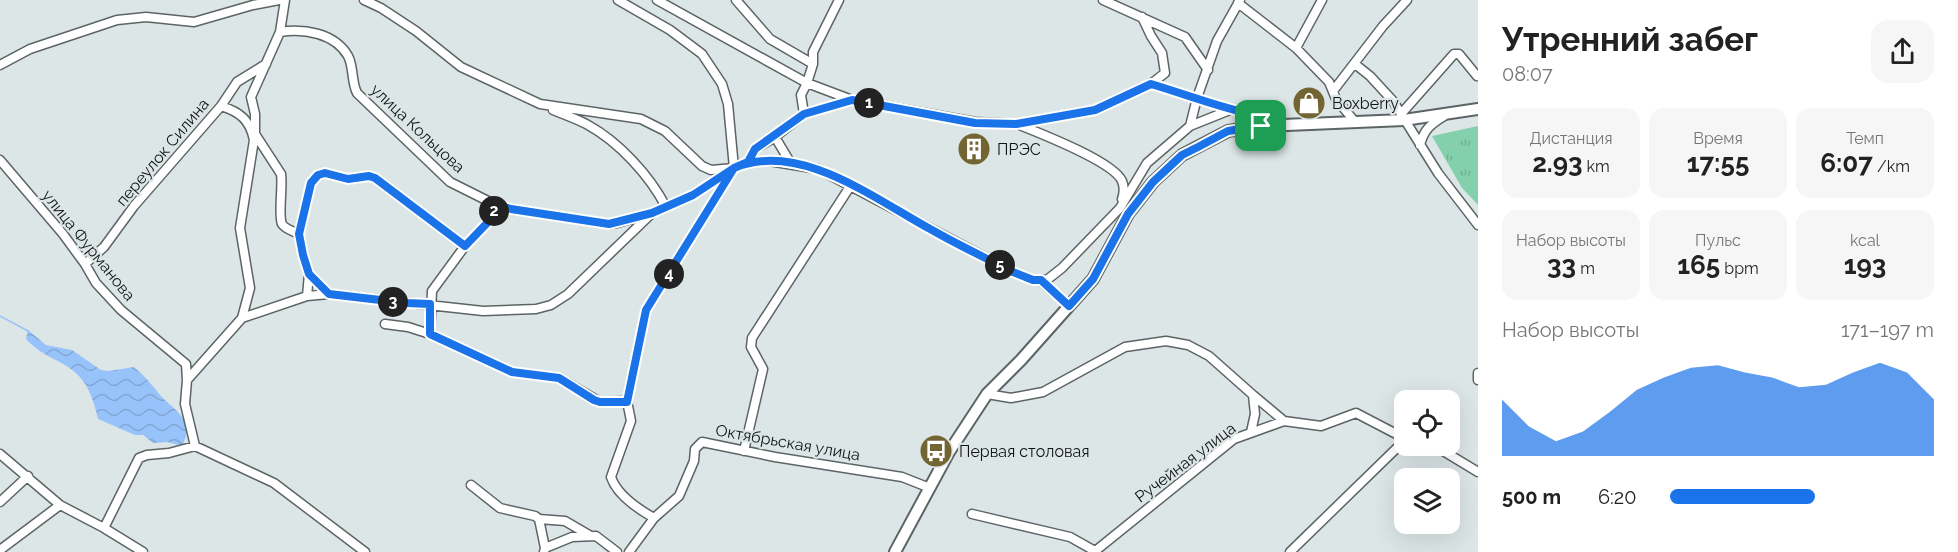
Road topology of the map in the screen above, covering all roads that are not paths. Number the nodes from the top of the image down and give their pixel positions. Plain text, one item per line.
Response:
1 (279, 0) edge
2 (285, 0) edge
3 (618, 0) edge
4 (657, 0) edge
5 (736, 0) edge
6 (839, 0) edge
7 (1103, 0) edge
8 (1322, 0) edge
9 (1407, 0) edge
10 (369, 1) edge
11 (1239, 2) edge
12 (1142, 17) junction
13 (279, 32) junction
14 (1296, 48) junction
15 (266, 64) junction
16 (813, 64) junction
17 (1355, 64) junction
18 (0, 65) edge
19 (1209, 70) junction
20 (1477, 76) edge
21 (807, 83) junction
22 (1151, 84) junction
23 (1333, 91) junction
24 (1197, 98) junction
25 (852, 100) junction
26 (221, 106) junction
27 (551, 106) junction
28 (1478, 109) edge
29 (1230, 110) junction
30 (804, 114) junction
31 (1444, 115) junction
32 (1402, 117) junction
33 (1357, 123) junction
34 (1016, 124) junction
35 (1190, 126) junction
36 (1261, 126) junction
37 (254, 137) junction
38 (775, 137) junction
39 (1420, 145) junction
40 (0, 160) edge
41 (748, 162) junction
42 (790, 162) junction
43 (734, 168) junction
44 (1153, 182) junction
45 (851, 185) junction
46 (1132, 185) junction
47 (496, 205) junction
48 (666, 207) junction
49 (1124, 212) junction
50 (652, 213) junction
51 (1478, 225) edge
52 (299, 234) junction
53 (465, 246) junction
54 (85, 264) junction
55 (309, 274) junction
56 (1041, 280) junction
57 (329, 294) junction
58 (308, 296) junction
59 (430, 304) junction
60 (1069, 306) junction
61 (242, 318) junction
62 (385, 324) dead end
63 (430, 334) junction
64 (1478, 373) edge
65 (187, 380) junction
66 (1478, 380) edge
67 (987, 394) junction
68 (1253, 395) junction
69 (627, 402) junction
70 (1284, 421) junction
71 (1251, 432) junction
72 (1394, 434) edge
73 (195, 446) junction
74 (1394, 450) edge
75 (744, 451) junction
76 (0, 454) edge
77 (1452, 456) edge
78 (1478, 472) edge
79 (28, 476) junction
80 (471, 485) dead end
81 (930, 488) junction
82 (0, 502) edge
83 (60, 505) junction
84 (972, 514) dead end
85 (654, 518) junction
86 (539, 519) junction
87 (104, 528) junction
88 (590, 535) junction
89 (0, 550) edge
90 (544, 550) edge
91 (1095, 551) edge
92 (143, 552) edge
93 (365, 552) edge
94 (617, 552) edge
95 (628, 552) edge
96 (895, 552) edge
97 (1290, 552) edge

1 - 18 street
2 - 13 street
3 - 43 street
4 - 21 street
5 - 16 street
6 - 16 street
7 - 12 street
8 - 14 street
9 - 17 street
10 - 27 street
11 - 14 street
11 - 19 street
12 - 19 street
12 - 22 street
13 - 15 street
13 - 47 street, улица Кольцова
14 - 23 street
15 - 26 street, переулок Силина
15 - 37 street
16 - 21 street
17 - 23 street
17 - 32 street
19 - 24 street
20 - 32 street
21 - 25 street
21 - 30 street
22 - 24 street
22 - 34 street
23 - 33 street
24 - 29 street
24 - 35 street
25 - 30 street
25 - 34 street
26 - 37 street
26 - 54 street, переулок Силина
27 - 43 street
27 - 48 street
28 - 31 main road
29 - 35 street
29 - 36 street
30 - 38 street
31 - 32 main road
31 - 39 street
32 - 33 main road
32 - 39 street
33 - 36 main road
34 - 49 street
35 - 46 street
36 - 44 main road
37 - 52 street
37 - 61 street
38 - 41 street
38 - 42 street
39 - 51 street
40 - 54 street, улица Фурманова
41 - 42 street
41 - 43 street
42 - 45 street
43 - 48 street, улица Кольцова
43 - 69 street
44 - 46 street
44 - 49 main road
45 - 56 street
45 - 75 street
46 - 49 street
47 - 50 street, улица Кольцова
47 - 53 street
48 - 50 street, улица Кольцова
49 - 56 street
49 - 60 main road
50 - 59 street
52 - 53 street
52 - 55 street
53 - 59 street
54 - 65 street, улица Фурманова
55 - 57 street
55 - 58 street
56 - 60 street
57 - 58 street
57 - 59 street
58 - 61 street
59 - 63 street
60 - 67 main road
61 - 65 street
62 - 63 street
63 - 69 street
64 - 66 street
65 - 73 street, улица Фурманова
67 - 68 street
67 - 81 main road
68 - 70 street
68 - 71 street
69 - 85 street
70 - 71 street, Ручейная улица
70 - 72 street, Ручейная улица
71 - 91 street, Ручейная улица
73 - 87 street
73 - 93 street
74 - 97 street
75 - 81 street, Октябрьская улица
75 - 85 street, Октябрьская улица
76 - 79 street
77 - 78 street
79 - 82 street
79 - 83 street
80 - 86 street
81 - 96 main road
83 - 87 street
83 - 89 street
84 - 91 street
85 - 95 street, Октябрьская улица
86 - 88 street
86 - 90 street
87 - 92 street
88 - 90 street
88 - 94 street

